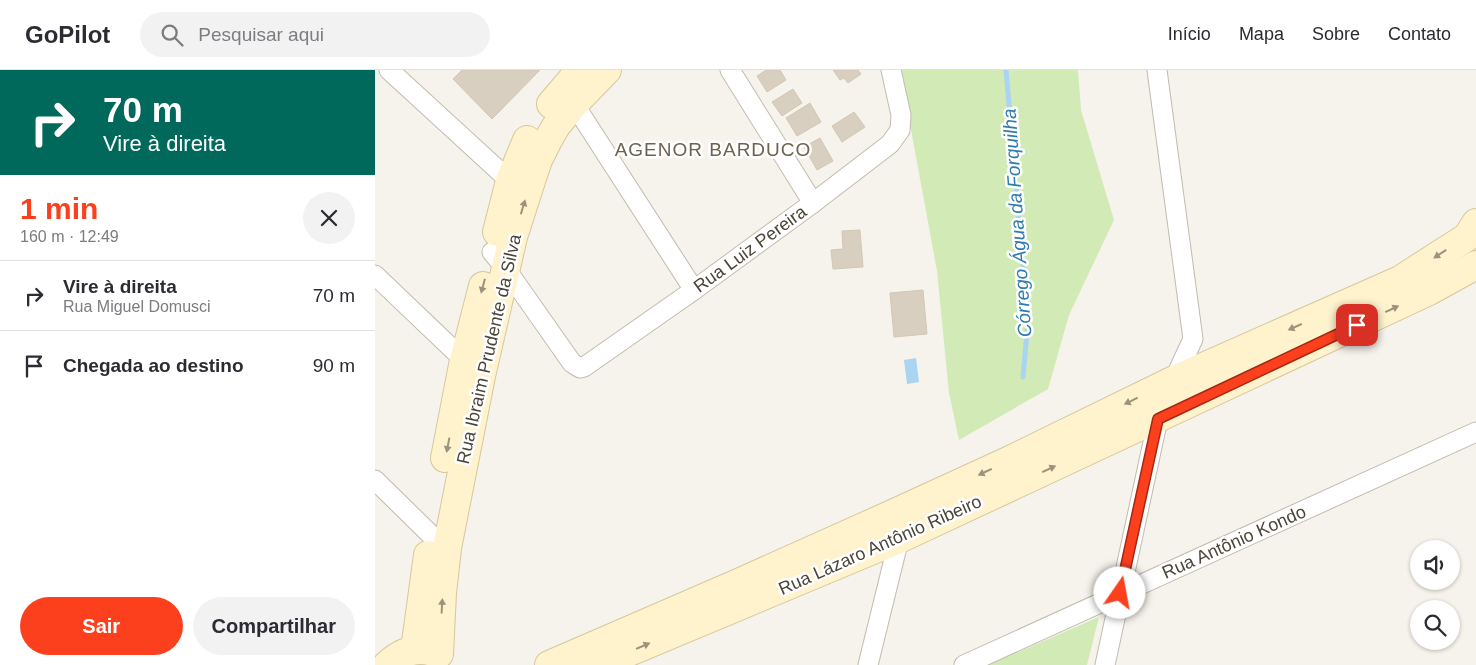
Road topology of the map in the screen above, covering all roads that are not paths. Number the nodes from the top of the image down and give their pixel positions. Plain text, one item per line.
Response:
1 (389, 70) edge
2 (580, 70) edge
3 (607, 70) edge
4 (730, 70) edge
5 (891, 70) edge
6 (1157, 70) edge
7 (573, 104) junction
8 (510, 180) junction
9 (813, 202) junction
10 (1476, 223) edge
11 (499, 260) junction
12 (1476, 265) edge
13 (375, 274) edge
14 (694, 290) junction
15 (464, 360) junction
16 (1174, 380) junction
17 (1158, 419) junction
18 (1476, 432) edge
19 (375, 480) edge
20 (893, 528) junction
21 (431, 535) junction
22 (1120, 593) junction
23 (436, 656) edge
24 (387, 665) edge
25 (549, 665) edge
26 (598, 665) edge
27 (868, 665) edge
28 (964, 665) edge
29 (1105, 665) edge

1 - 8 street
2 - 8 street, Rua Ibraim Prudente da Silva
3 - 7 street, Rua Ibraim Prudente da Silva
4 - 9 street
5 - 9 street, Rua Luiz Pereira
6 - 16 street
11 -> 7 street, Rua Ibraim Prudente da Silva
7 - 14 street
8 - 11 street, Rua Ibraim Prudente da Silva
9 - 14 street, Rua Luiz Pereira
10 -> 16 street
11 - 14 street, Rua Luiz Pereira
11 -> 15 street, Rua Ibraim Prudente da Silva
23 -> 11 street, Rua Ibraim Prudente da Silva
17 -> 12 street, Rua Lázaro Antônio Ribeiro
13 - 15 street
15 -> 21 street, Rua Ibraim Prudente da Silva
16 - 17 street
16 -> 20 street
20 -> 17 street, Rua Lázaro Antônio Ribeiro
17 - 22 street
18 - 22 street, Rua Antônio Kondo
19 - 21 street
20 - 25 street
26 -> 20 street, Rua Lázaro Antônio Ribeiro
20 - 27 street
21 - 23 street, Rua Ibraim Prudente da Silva
22 - 28 street, Rua Antônio Kondo
22 - 29 street
23 - 24 street

